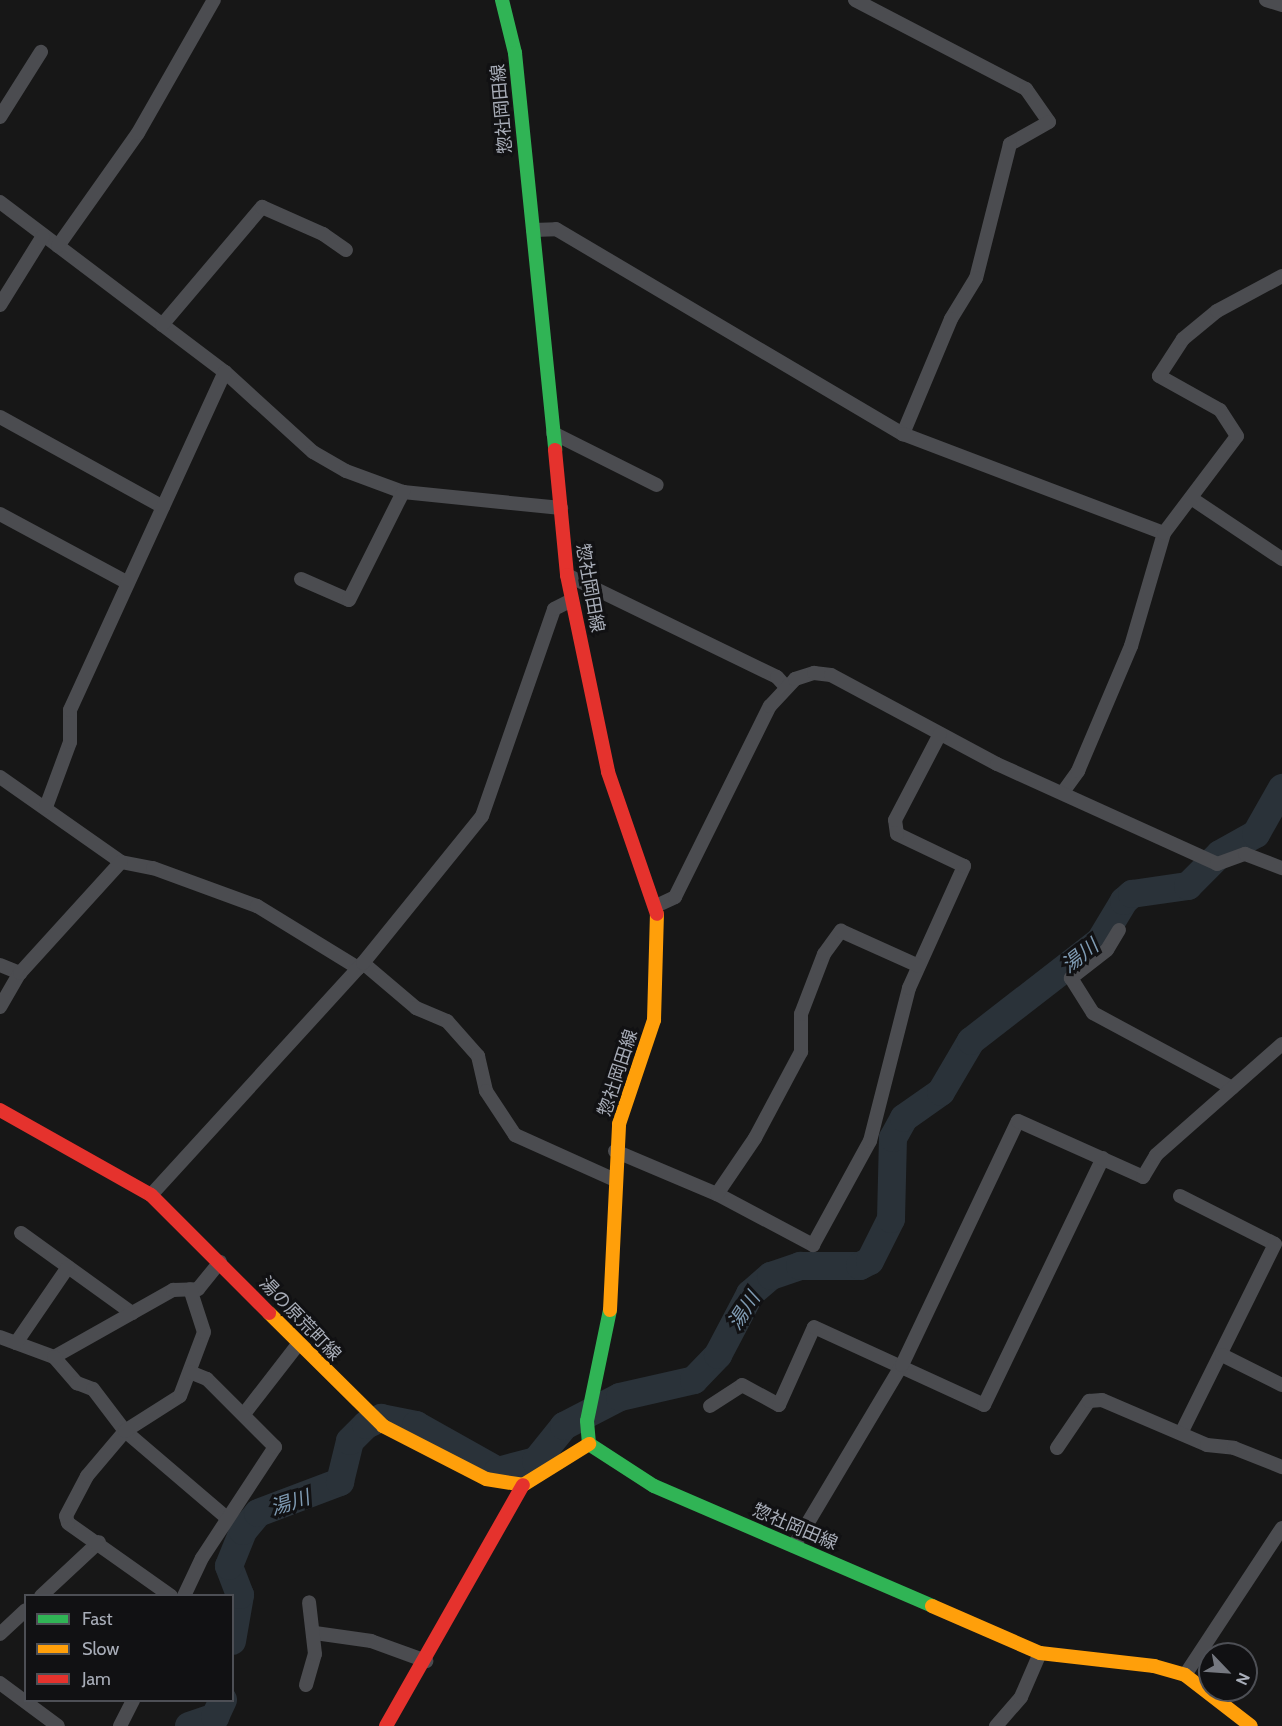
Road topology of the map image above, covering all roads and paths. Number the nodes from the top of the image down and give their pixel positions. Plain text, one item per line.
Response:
1 (214, 0) edge
2 (502, 0) edge
3 (855, 0) edge
4 (1266, 0) edge
5 (1282, 5) edge
6 (41, 52) dead end
7 (0, 117) edge
8 (0, 202) edge
9 (532, 230) junction
10 (43, 236) junction
11 (58, 246) junction
12 (346, 250) dead end
13 (1282, 276) edge
14 (0, 305) edge
15 (162, 325) junction
16 (225, 372) junction
17 (0, 417) edge
18 (553, 433) junction
19 (903, 434) junction
20 (657, 485) dead end
21 (403, 492) junction
22 (1191, 498) junction
23 (163, 507) junction
24 (561, 508) junction
25 (0, 514) edge
26 (1164, 532) junction
27 (1282, 559) edge
28 (567, 575) junction
29 (301, 579) dead end
30 (128, 583) junction
31 (572, 600) junction
32 (786, 687) junction
33 (940, 734) junction
34 (0, 777) edge
35 (1063, 792) junction
36 (46, 807) junction
37 (121, 862) junction
38 (1282, 868) edge
39 (656, 906) junction
40 (1119, 930) dead end
41 (0, 965) edge
42 (360, 966) junction
43 (919, 966) junction
44 (20, 973) junction
45 (0, 1007) edge
46 (1282, 1044) edge
47 (1233, 1088) junction
48 (0, 1110) edge
49 (615, 1151) junction
50 (1103, 1158) junction
51 (615, 1180) junction
52 (717, 1194) junction
53 (151, 1195) junction
54 (1180, 1196) dead end
55 (21, 1233) dead end
56 (220, 1262) junction
57 (68, 1267) junction
58 (190, 1289) junction
59 (132, 1313) junction
60 (0, 1337) edge
61 (16, 1343) junction
62 (298, 1343) junction
63 (1222, 1355) junction
64 (54, 1358) junction
65 (902, 1365) junction
66 (190, 1372) junction
67 (1282, 1385) edge
68 (710, 1406) dead end
69 (244, 1414) junction
70 (125, 1431) junction
71 (1181, 1433) junction
72 (589, 1444) junction
73 (1058, 1448) dead end
74 (1282, 1467) edge
75 (523, 1485) junction
76 (227, 1518) junction
77 (1282, 1528) edge
78 (99, 1542) junction
79 (794, 1546) junction
80 (43, 1594) edge
81 (168, 1594) edge
82 (185, 1594) edge
83 (309, 1602) dead end
84 (24, 1612) edge
85 (315, 1633) junction
86 (0, 1634) edge
87 (1040, 1653) junction
88 (426, 1661) junction
89 (1185, 1676) junction
90 (0, 1683) edge
91 (306, 1685) dead end
92 (24, 1701) edge
93 (26, 1702) edge
94 (132, 1702) edge
95 (58, 1726) edge
96 (120, 1726) edge
97 (386, 1726) edge
98 (996, 1726) edge
99 (1251, 1726) edge

1 - 11 street
2 - 9 main road, 惣社岡田線
3 - 19 street
4 - 5 street
6 - 7 street
8 - 10 street
9 - 18 main road, 惣社岡田線
9 - 19 street
10 - 11 street
10 - 14 street
11 - 15 street
12 - 15 street
13 - 22 street
15 - 16 street
16 - 21 street
16 - 23 street
17 - 23 street
18 - 20 street
18 - 24 main road, 惣社岡田線
19 - 26 street
21 - 24 street
21 - 29 street
22 - 26 street
22 - 27 street
23 - 30 street
24 - 28 main road, 惣社岡田線
25 - 30 street
26 - 35 street
28 - 31 main road, 惣社岡田線
28 - 32 street
30 - 36 street
31 - 39 main road, 惣社岡田線
31 - 42 street
32 - 33 street
32 - 39 street
33 - 35 street
33 - 43 street
34 - 36 street
35 - 38 street
36 - 37 street
37 - 42 street
37 - 44 street
39 - 49 main road, 惣社岡田線
40 - 47 street
41 - 44 street
42 - 51 street
42 - 53 street
43 - 52 street
43 - 52 street
44 - 45 street
46 - 47 street
47 - 50 street
48 - 53 main road, 湯の原荒町線
49 - 51 main road, 惣社岡田線
49 - 52 street
50 - 65 street
50 - 65 street
51 - 72 main road, 惣社岡田線
53 - 56 main road, 湯の原荒町線
54 - 63 street
55 - 57 street
56 - 58 street
56 - 62 main road, 湯の原荒町線
57 - 59 street
57 - 61 street
58 - 59 street
58 - 66 street
59 - 64 street
60 - 61 street
61 - 64 street
62 - 69 street
62 - 75 main road, 湯の原荒町線
63 - 67 street
63 - 71 street
64 - 70 street
65 - 68 street
65 - 79 street
66 - 69 street
66 - 70 street
69 - 76 street
70 - 76 street
70 - 78 street
71 - 73 street
71 - 74 street
72 - 75 main road
72 - 79 main road, 惣社岡田線
75 - 88 main road
76 - 82 street
77 - 89 street
78 - 80 street
78 - 81 street
79 - 87 main road, 惣社岡田線
83 - 85 street
84 - 86 street
85 - 88 street
85 - 91 street
87 - 89 main road, 惣社岡田線
87 - 98 street
88 - 97 main road
89 - 99 main road, 惣社岡田線
90 - 92 street
93 - 95 street
94 - 96 street

